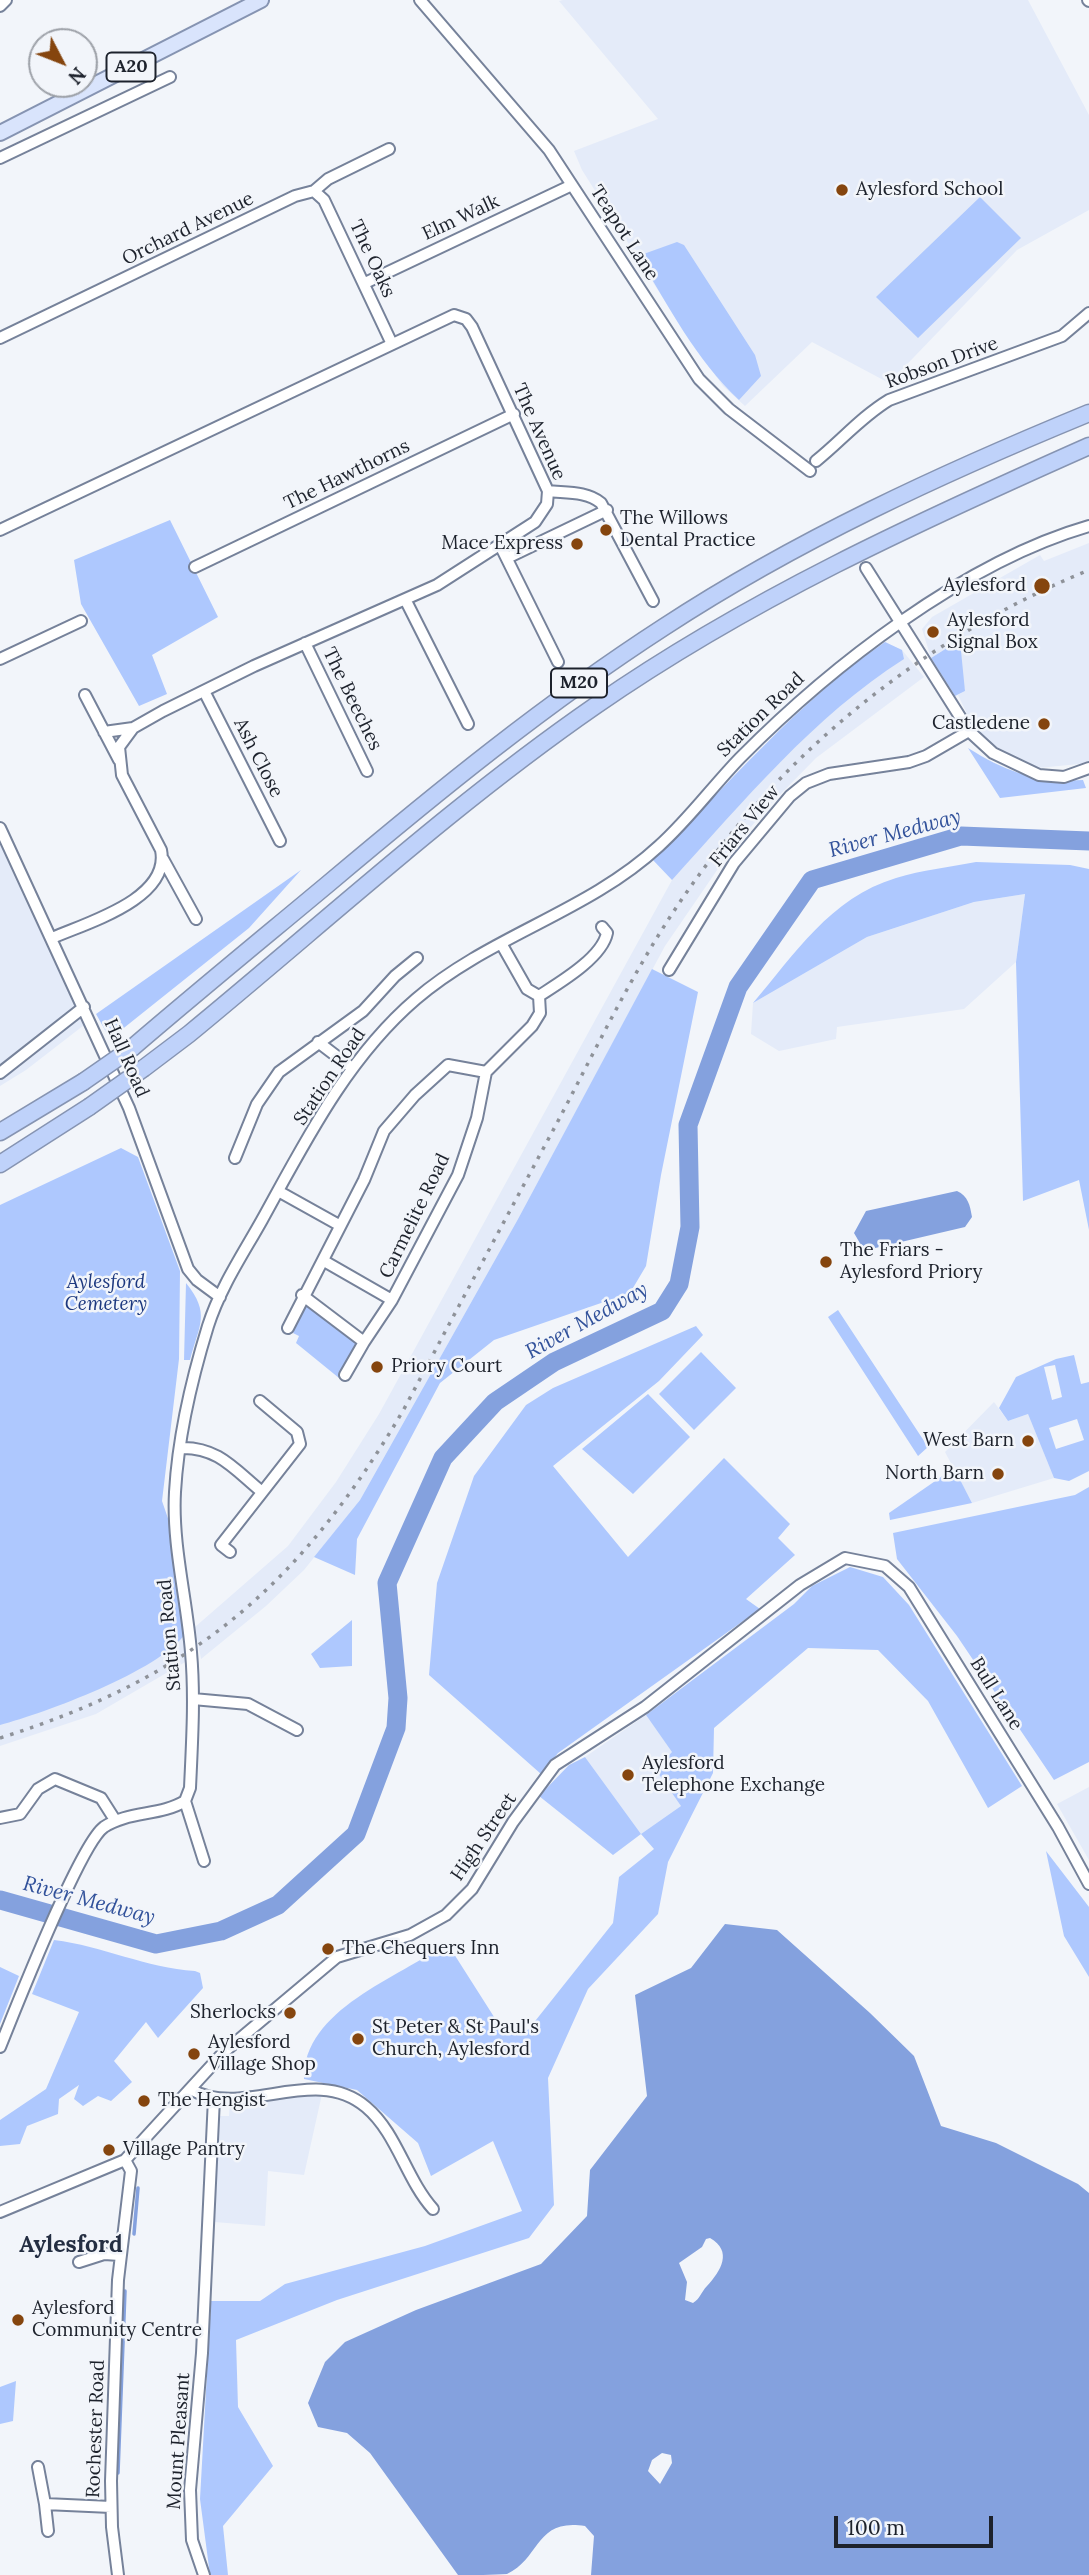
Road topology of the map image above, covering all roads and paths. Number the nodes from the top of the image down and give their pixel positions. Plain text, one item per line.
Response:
1 (6, 0) edge
2 (261, 0) edge
3 (420, 0) edge
4 (0, 6) edge
5 (170, 77) dead end
6 (0, 133) edge
7 (389, 149) dead end
8 (0, 158) edge
9 (572, 185) junction
10 (314, 191) junction
11 (365, 284) junction
12 (1089, 313) edge
13 (0, 338) edge
14 (393, 344) junction
15 (1089, 413) edge
16 (514, 414) junction
17 (1089, 446) edge
18 (813, 466) joint
19 (548, 492) junction
20 (607, 510) junction
21 (1089, 526) edge
22 (0, 530) edge
23 (500, 545) junction
24 (507, 558) junction
25 (195, 567) dead end
26 (866, 568) dead end
27 (406, 601) junction
28 (653, 601) dead end
29 (81, 621) dead end
30 (902, 623) junction
31 (305, 643) junction
32 (0, 659) edge
33 (558, 662) dead end
34 (204, 691) junction
35 (85, 695) dead end
36 (468, 724) dead end
37 (133, 728) junction
38 (968, 731) junction
39 (104, 732) junction
40 (121, 764) junction
41 (1089, 768) edge
42 (367, 771) dead end
43 (0, 828) edge
44 (280, 841) dead end
45 (163, 859) junction
46 (196, 919) dead end
47 (602, 927) dead end
48 (52, 938) junction
49 (502, 944) junction
50 (417, 958) dead end
51 (669, 971) dead end
52 (539, 996) junction
53 (84, 1007) junction
54 (318, 1042) junction
55 (352, 1068) junction
56 (486, 1072) junction
57 (0, 1073) edge
58 (0, 1132) edge
59 (234, 1158) dead end
60 (0, 1164) edge
61 (278, 1191) junction
62 (339, 1225) junction
63 (324, 1261) junction
64 (302, 1295) junction
65 (220, 1297) junction
66 (392, 1300) junction
67 (288, 1328) dead end
68 (365, 1342) junction
69 (345, 1375) dead end
70 (260, 1401) dead end
71 (181, 1448) junction
72 (262, 1492) junction
73 (230, 1552) dead end
74 (845, 1558) joint
75 (193, 1699) junction
76 (297, 1730) dead end
77 (185, 1801) junction
78 (0, 1818) edge
79 (116, 1820) junction
80 (204, 1861) dead end
81 (1089, 1884) edge
82 (0, 2047) edge
83 (190, 2090) junction
84 (214, 2098) junction
85 (125, 2160) junction
86 (433, 2209) dead end
87 (0, 2212) edge
88 (120, 2255) junction
89 (79, 2262) dead end
90 (38, 2467) dead end
91 (45, 2504) junction
92 (111, 2507) junction
93 (48, 2531) dead end
94 (118, 2575) edge
95 (204, 2575) edge

1 - 4 street
2 - 6 main road, A20
3 - 9 street, Teapot Lane
5 - 8 street
7 - 10 street, Orchard Avenue
9 - 11 street, Elm Walk
9 - 18 street, Teapot Lane
10 - 11 street, The Oaks
10 - 13 street, Orchard Avenue
11 - 14 street, The Oaks
12 - 18 street, Robson Drive
14 - 16 street, The Avenue
14 - 22 street, The Avenue
15 - 58 highway, M20, bridge
16 - 19 street, The Avenue
16 - 25 street, The Hawthorns
17 - 60 highway, M20, bridge
19 - 20 street
19 - 23 street, The Avenue
20 - 24 street
20 - 28 street
21 - 30 street, Station Road
23 - 24 street
23 - 27 street, The Avenue
24 - 33 street
26 - 30 street
27 - 31 street, The Avenue
27 - 36 street
29 - 32 street
30 - 38 street
30 - 49 street, Station Road
31 - 34 street, The Avenue
31 - 42 street, The Beeches
34 - 37 street, The Avenue
34 - 44 street, Ash Close
35 - 39 street
37 - 39 street, The Avenue
37 - 40 street
38 - 41 street
38 - 51 street, Friars View
39 - 40 street
40 - 45 street
43 - 48 street, Hall Road
45 - 46 street
45 - 48 street
47 - 52 street
48 - 53 street, Hall Road
49 - 52 street
49 - 55 street, Station Road
50 - 54 street
52 - 56 street
53 - 57 street
53 - 65 street, Hall Road
54 - 55 street
54 - 59 street
55 - 61 street, Station Road
56 - 62 street
56 - 66 street, Carmelite Road
61 - 62 street
61 - 65 street, Station Road
62 - 63 street
63 - 64 street
63 - 66 street
64 - 67 street
64 - 68 street
65 - 71 street, Station Road
66 - 68 street, Carmelite Road
68 - 69 street, Carmelite Road
70 - 72 street
71 - 72 street
71 - 75 street, Station Road
72 - 73 street
74 - 81 street, Bull Lane
74 - 83 street, High Street
75 - 76 street
75 - 77 street, Station Road
77 - 79 street
77 - 80 street, Station Road
78 - 79 street
79 - 82 street
83 - 84 street
83 - 85 street, High Street
84 - 86 street
84 - 95 street, Mount Pleasant
85 - 87 street
85 - 88 street, Rochester Road
88 - 89 street
88 - 92 street, Rochester Road
90 - 91 street
91 - 92 street
91 - 93 street
92 - 94 street, Rochester Road

